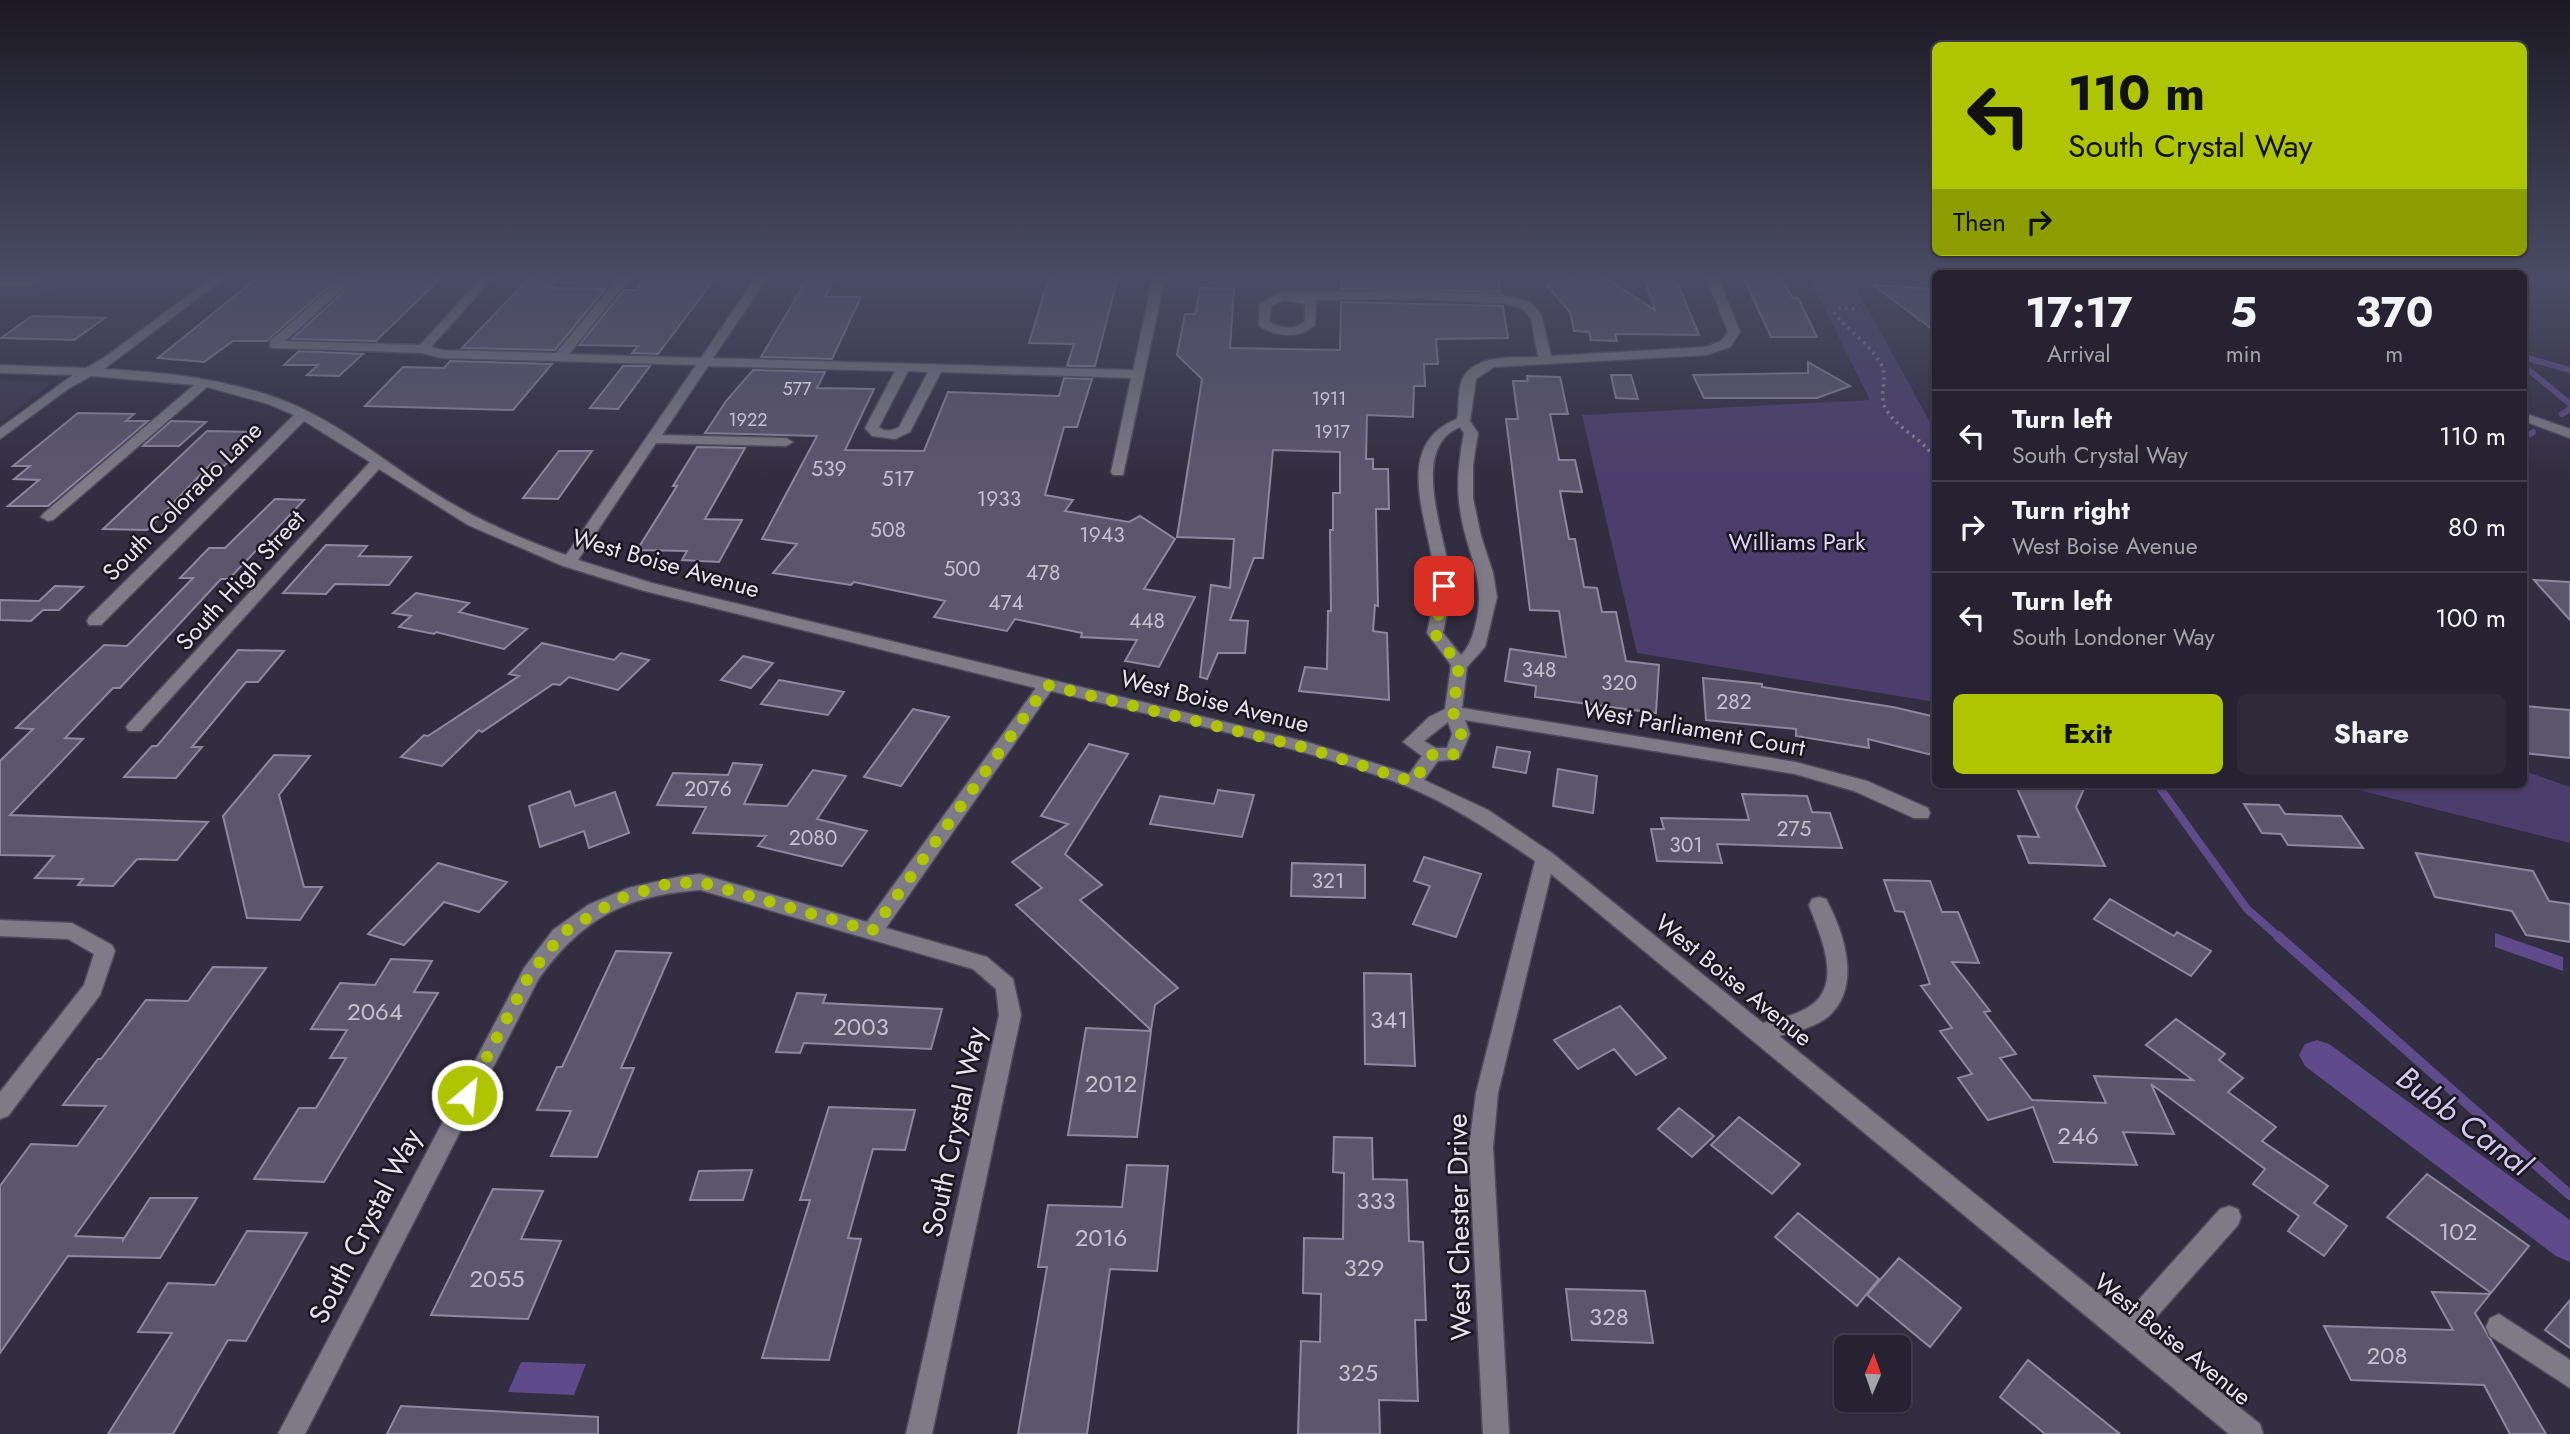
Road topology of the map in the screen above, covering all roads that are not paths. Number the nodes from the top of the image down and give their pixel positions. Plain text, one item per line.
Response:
1 (131, 344) edge
2 (274, 344) edge
3 (427, 344) edge
4 (571, 344) edge
5 (717, 344) edge
6 (1145, 344) edge
7 (1542, 344) edge
8 (1726, 344) edge
9 (422, 349) junction
10 (560, 357) junction
11 (1545, 359) junction
12 (704, 363) junction
13 (902, 368) junction
14 (0, 369) edge
15 (936, 369) junction
16 (87, 373) junction
17 (1138, 374) junction
18 (204, 383) junction
19 (303, 414) junction
20 (2527, 418) edge
21 (1463, 421) junction
22 (2570, 434) edge
23 (0, 435) edge
24 (652, 439) junction
25 (786, 442) dead end
26 (377, 463) junction
27 (1118, 472) dead end
28 (48, 517) dead end
29 (568, 563) junction
30 (95, 621) dead end
31 (1459, 665) junction
32 (1047, 685) junction
33 (1453, 712) junction
34 (135, 727) dead end
35 (1433, 754) junction
36 (1413, 782) junction
37 (1921, 813) dead end
38 (1545, 858) junction
39 (1819, 905) dead end
40 (0, 929) edge
41 (872, 931) junction
42 (1760, 1033) junction
43 (0, 1109) edge
44 (2229, 1217) dead end
45 (2499, 1327) dead end
46 (2126, 1333) junction
47 (2570, 1375) edge
48 (291, 1434) edge
49 (919, 1434) edge
50 (1496, 1434) edge
51 (2250, 1434) edge

1 - 16 street
2 - 9 street
3 - 9 street
4 - 10 street
5 - 12 street
6 - 17 street
7 - 11 street
8 - 11 street
9 - 10 street
10 - 12 street
11 - 21 street
12 - 13 street
12 - 24 street
13 - 15 street
13 - 15 street
14 - 16 street, West Boise Avenue
15 - 17 street
16 - 18 street, West Boise Avenue
16 - 23 street
17 - 27 street
18 - 19 street, West Boise Avenue
18 - 28 street
19 - 26 street, West Boise Avenue
19 - 30 street, South Colorado Lane
20 - 22 street
21 - 31 street
21 - 31 street
24 - 25 street
24 - 29 street
26 - 29 street, West Boise Avenue
26 - 34 street, South High Street
29 - 32 street, West Boise Avenue
31 - 33 street
32 - 36 street, West Boise Avenue
32 - 41 street
33 - 35 street
33 - 35 street
33 - 37 street, West Parliament Court
35 - 36 street
36 - 38 street, West Boise Avenue
38 - 42 street, West Boise Avenue
38 - 50 street, West Chester Drive
39 - 42 street
40 - 43 street
41 - 48 street, South Crystal Way
41 - 49 street, South Crystal Way
42 - 46 street, West Boise Avenue
44 - 46 street
45 - 47 street
46 - 51 street, West Boise Avenue

